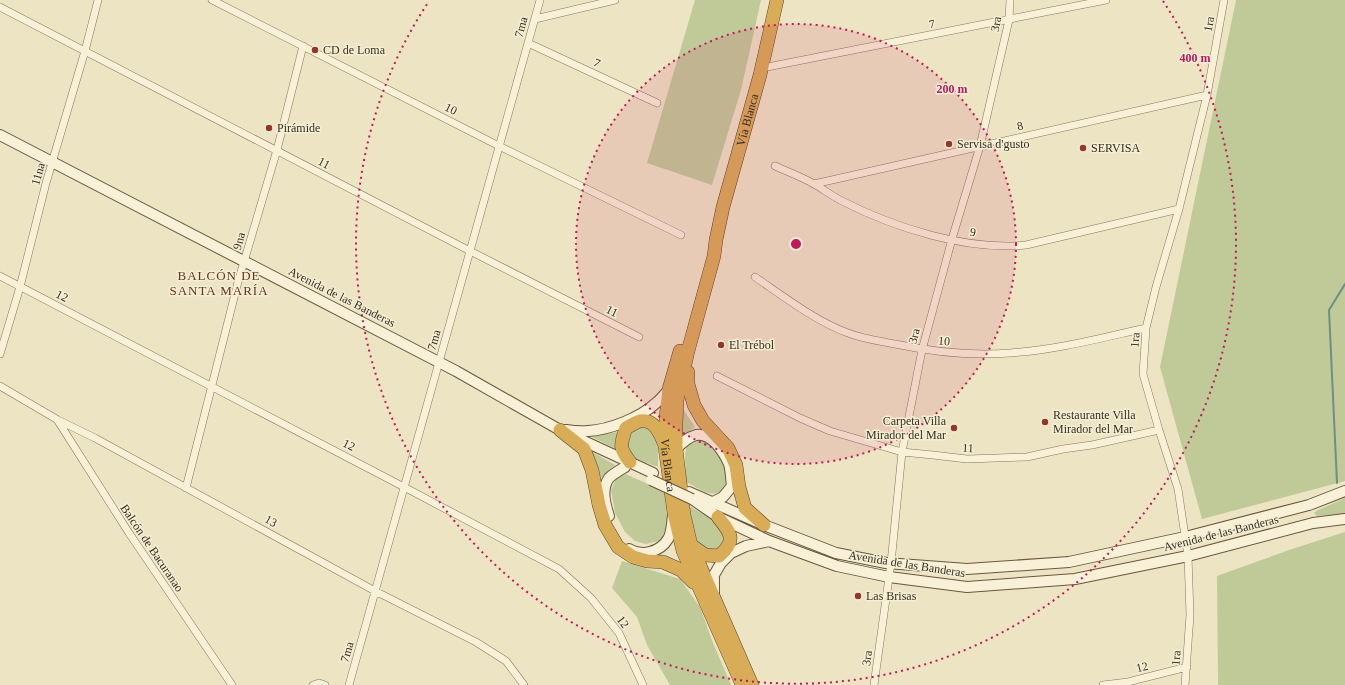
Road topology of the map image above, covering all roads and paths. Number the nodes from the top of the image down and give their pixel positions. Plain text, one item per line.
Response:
1 (98, 0) edge
2 (212, 0) edge
3 (540, 0) edge
4 (615, 0) edge
5 (777, 0) edge
6 (1010, 0) edge
7 (1106, 0) edge
8 (1224, 0) edge
9 (0, 7) edge
10 (535, 19) junction
11 (1009, 20) junction
12 (528, 43) junction
13 (303, 46) junction
14 (85, 51) junction
15 (762, 68) junction
16 (1207, 95) junction
17 (657, 103) dead end
18 (0, 136) edge
19 (499, 146) junction
20 (980, 146) junction
21 (277, 150) junction
22 (52, 163) junction
23 (775, 166) dead end
24 (814, 184) junction
25 (1179, 209) junction
26 (681, 235) dead end
27 (716, 240) junction
28 (952, 240) junction
29 (470, 251) junction
30 (244, 262) junction
31 (0, 276) edge
32 (755, 277) dead end
33 (20, 287) junction
34 (1146, 328) junction
35 (639, 337) dead end
36 (922, 350) junction
37 (688, 351) junction
38 (0, 354) edge
39 (439, 363) junction
40 (717, 376) dead end
41 (0, 386) edge
42 (212, 387) junction
43 (669, 389) junction
44 (58, 420) junction
45 (560, 430) junction
46 (1159, 430) junction
47 (670, 448) junction
48 (902, 452) junction
49 (627, 464) junction
50 (404, 487) junction
51 (186, 488) junction
52 (1345, 491) edge
53 (690, 496) junction
54 (713, 502) junction
55 (674, 512) junction
56 (718, 517) junction
57 (1345, 519) edge
58 (764, 525) junction
59 (1185, 537) junction
60 (769, 541) junction
61 (691, 545) junction
62 (1188, 556) junction
63 (891, 563) junction
64 (889, 577) junction
65 (699, 588) junction
66 (376, 591) junction
67 (714, 598) junction
68 (1187, 667) junction
69 (232, 685) edge
70 (313, 685) edge
71 (325, 685) edge
72 (349, 685) edge
73 (524, 685) edge
74 (643, 685) edge
75 (742, 685) edge
76 (752, 685) edge
77 (874, 685) edge
78 (1103, 685) edge
79 (1185, 685) edge

1 - 14 street, 11na
2 - 13 street, 10
3 - 10 street, 7ma
4 - 10 street
5 - 15 highway, Vía Blanca
6 - 11 street, 3ra
7 - 11 street, 7
8 - 16 street, 1ra
9 - 14 street, 11
10 - 12 street, 7ma
11 - 15 street, 7
11 - 20 street, 3ra
12 - 17 street, 7
12 - 19 street, 7ma
13 - 19 street, 10
13 - 21 street, 9na
14 - 21 street, 11
14 - 22 street, 11na
15 - 27 highway, Vía Blanca
16 - 20 street, 8
16 - 25 street, 1ra
18 - 22 main road, Avenida de las Banderas
19 - 26 street, 10
19 - 29 street, 7ma
20 - 24 street, 8
20 - 28 street, 3ra
21 - 29 street, 11
21 - 30 street, 9na
22 - 30 main road, Avenida de las Banderas
22 - 33 street, 11na
23 - 24 street, 9
24 - 28 street, 9
25 - 28 street, 9
25 - 34 street, 1ra
27 - 37 highway, Vía Blanca
27 - 43 highway, Vía Blanca
28 - 36 street, 3ra
29 - 35 street, 11
29 - 39 street, 7ma
30 - 39 main road, Avenida de las Banderas
30 - 42 street, 9na
31 - 33 street, 12
32 - 36 street, 10
33 - 38 street, 11na
33 - 42 street, 12
34 - 36 street, 10
34 - 46 street, 1ra
36 - 48 street, 3ra
37 - 47 highway, Vía Blanca
37 - 58 highway
39 - 45 main road, Avenida de las Banderas
39 - 50 street, 7ma
40 - 48 street, 11
41 - 44 street, 13
42 - 50 street, 12
42 - 51 street, 9na
43 - 45 main road
43 - 47 highway, Vía Blanca
44 - 51 street, 13
44 - 69 street, Balcón de Bacuranao
45 - 49 main road, Avenida de las Banderas
45 - 65 highway
46 - 48 street, 11
46 - 59 street, 1ra
47 - 49 highway
47 - 54 main road
47 - 55 highway, Vía Blanca
47 - 61 highway, Vía Blanca
48 - 63 street, 3ra
49 - 53 main road, Avenida de las Banderas, bridge
49 - 55 main road
50 - 66 street, 7ma
50 - 74 street, 12
51 - 66 street, 13
52 - 59 main road, Avenida de las Banderas
53 - 54 main road, Avenida de las Banderas
53 - 56 main road, Avenida de las Banderas
54 - 58 main road, Avenida de las Banderas
55 - 65 highway, Vía Blanca
56 - 60 main road, Avenida de las Banderas
56 - 61 highway
57 - 62 main road, Avenida de las Banderas
58 - 63 main road, Avenida de las Banderas
59 - 62 street, 1ra
59 - 63 main road, Avenida de las Banderas
60 - 64 main road, Avenida de las Banderas
60 - 67 main road
61 - 67 highway, Vía Blanca
62 - 64 main road, Avenida de las Banderas
62 - 68 street, 1ra
63 - 64 street, 3ra
64 - 77 street, 3ra
65 - 75 highway, Vía Blanca
66 - 72 street, 7ma
66 - 73 street, 13
67 - 76 highway, Vía Blanca
68 - 78 street, 12
68 - 79 street, 1ra
70 - 71 street

